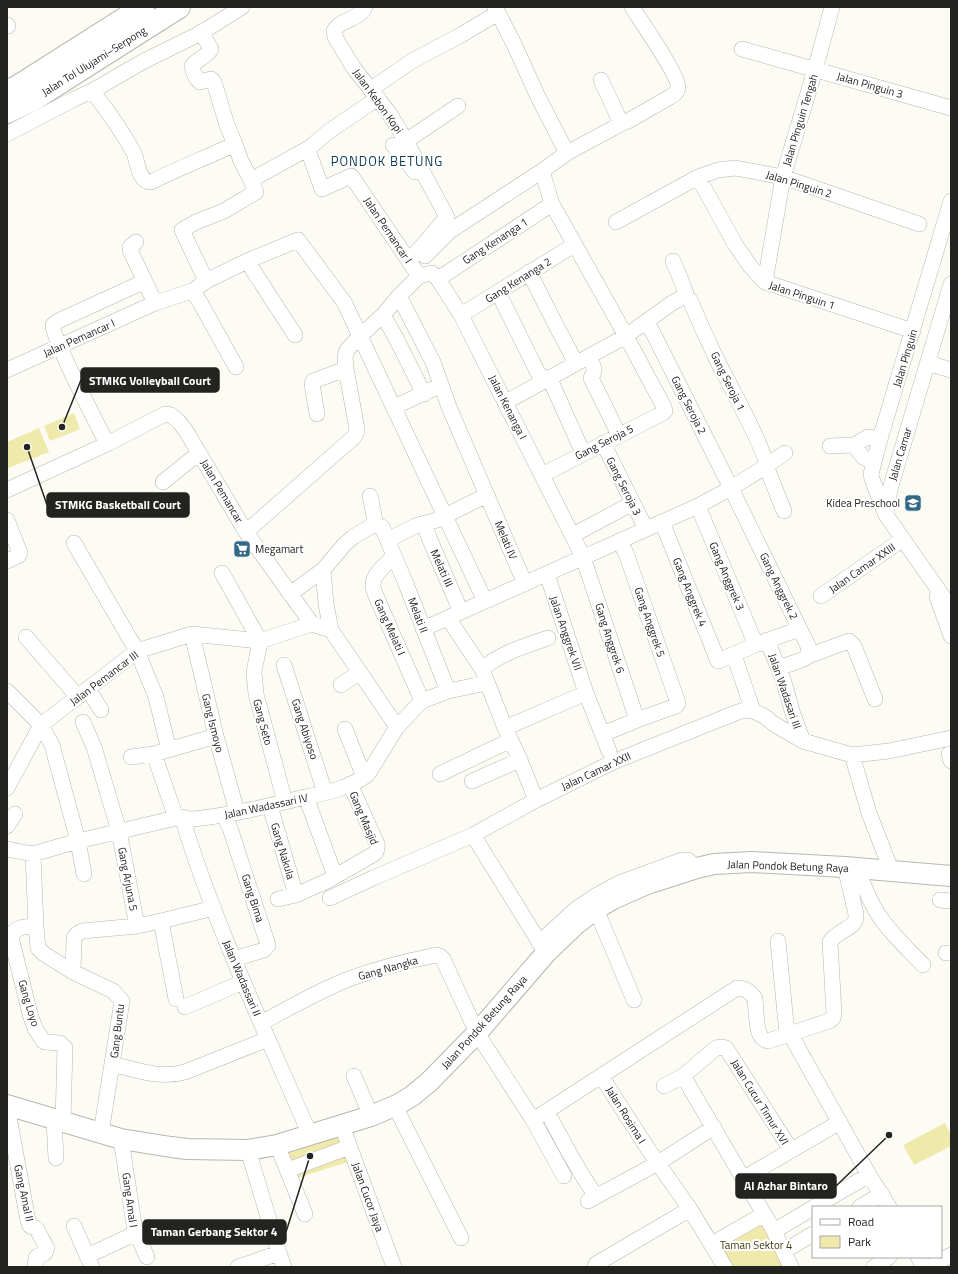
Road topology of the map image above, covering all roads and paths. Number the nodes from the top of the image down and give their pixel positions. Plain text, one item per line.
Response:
1 (143, 7) edge
2 (179, 7) edge
3 (242, 7) edge
4 (365, 7) edge
5 (632, 7) edge
6 (832, 7) edge
7 (497, 10) edge
8 (201, 32) junction
9 (742, 50) dead end
10 (815, 70) junction
11 (601, 80) dead end
12 (92, 91) junction
13 (7, 92) edge
14 (374, 94) junction
15 (458, 106) dead end
16 (951, 108) edge
17 (7, 112) edge
18 (620, 124) junction
19 (7, 134) edge
20 (399, 143) junction
21 (236, 144) junction
22 (308, 149) junction
23 (567, 153) junction
24 (542, 171) junction
25 (783, 176) junction
26 (698, 178) junction
27 (251, 180) junction
28 (951, 201) edge
29 (552, 204) junction
30 (616, 222) dead end
31 (919, 224) dead end
32 (136, 242) dead end
33 (574, 245) junction
34 (673, 261) dead end
35 (247, 262) junction
36 (414, 269) junction
37 (529, 272) junction
38 (438, 278) junction
39 (765, 282) junction
40 (951, 284) edge
41 (200, 286) junction
42 (148, 288) junction
43 (498, 292) junction
44 (399, 296) junction
45 (687, 297) junction
46 (155, 303) junction
47 (383, 315) junction
48 (461, 315) junction
49 (647, 321) junction
50 (913, 332) junction
51 (295, 334) dead end
52 (360, 336) junction
53 (626, 336) junction
54 (60, 347) junction
55 (582, 360) junction
56 (928, 363) junction
57 (236, 367) dead end
58 (346, 369) junction
59 (7, 370) edge
60 (951, 370) edge
61 (545, 379) junction
62 (441, 386) junction
63 (424, 394) junction
64 (506, 402) junction
65 (394, 407) junction
66 (317, 414) dead end
67 (619, 435) junction
68 (880, 439) junction
69 (603, 443) junction
70 (107, 444) junction
71 (854, 445) junction
72 (830, 446) dead end
73 (199, 453) junction
74 (583, 453) junction
75 (785, 453) dead end
76 (874, 463) junction
77 (766, 466) junction
78 (542, 475) junction
79 (872, 479) junction
80 (163, 482) dead end
81 (731, 488) junction
82 (890, 489) junction
83 (7, 490) edge
84 (487, 495) junction
85 (370, 496) dead end
86 (633, 503) junction
87 (698, 506) junction
88 (784, 511) dead end
89 (886, 515) junction
90 (445, 516) junction
91 (7, 520) edge
92 (662, 522) junction
93 (424, 524) junction
94 (376, 525) junction
95 (646, 529) junction
96 (246, 532) junction
97 (573, 535) junction
98 (903, 539) junction
99 (388, 540) junction
100 (619, 541) junction
101 (74, 543) dead end
102 (394, 556) junction
103 (584, 557) junction
104 (7, 561) edge
105 (323, 570) junction
106 (222, 573) dead end
107 (547, 574) junction
108 (930, 578) junction
109 (525, 584) junction
110 (290, 594) junction
111 (821, 596) dead end
112 (485, 601) junction
113 (951, 608) edge
114 (456, 614) junction
115 (312, 624) junction
116 (423, 629) junction
117 (800, 629) junction
118 (331, 630) junction
119 (192, 634) junction
120 (26, 636) dead end
121 (951, 636) edge
122 (548, 638) dead end
123 (260, 641) junction
124 (763, 642) junction
125 (137, 651) junction
126 (808, 656) junction
127 (736, 661) dead end
128 (284, 665) dead end
129 (779, 668) junction
130 (360, 672) junction
131 (483, 672) junction
132 (341, 685) dead end
133 (7, 691) edge
134 (448, 691) junction
135 (83, 693) junction
136 (586, 693) junction
137 (875, 699) dead end
138 (422, 701) junction
139 (102, 710) dead end
140 (753, 711) junction
141 (637, 720) junction
142 (83, 722) dead end
143 (41, 725) junction
144 (397, 727) junction
145 (345, 729) dead end
146 (508, 734) junction
147 (603, 734) junction
148 (216, 736) junction
149 (951, 738) edge
150 (804, 741) junction
151 (169, 750) junction
152 (609, 751) dead end
153 (154, 754) junction
154 (852, 754) junction
155 (131, 757) dead end
156 (520, 760) junction
157 (440, 774) dead end
158 (364, 777) junction
159 (472, 781) dead end
160 (350, 784) junction
161 (7, 786) edge
162 (325, 793) junction
163 (306, 797) junction
164 (536, 800) junction
165 (285, 802) junction
166 (270, 806) junction
167 (231, 813) junction
168 (179, 818) junction
169 (119, 831) junction
170 (473, 835) junction
171 (78, 841) junction
172 (7, 849) edge
173 (33, 854) junction
174 (888, 862) junction
175 (854, 864) junction
176 (925, 866) dead end
177 (697, 868) junction
178 (84, 874) dead end
179 (335, 876) junction
180 (951, 876) edge
181 (296, 895) junction
182 (330, 898) dead end
183 (278, 899) dead end
184 (214, 908) junction
185 (596, 909) junction
186 (161, 921) junction
187 (36, 926) junction
188 (137, 926) junction
189 (778, 941) dead end
190 (543, 948) junction
191 (234, 959) junction
192 (12, 962) edge
193 (923, 965) dead end
194 (73, 972) junction
195 (243, 982) junction
196 (634, 1000) dead end
197 (261, 1022) junction
198 (477, 1033) junction
199 (790, 1036) junction
200 (268, 1039) junction
201 (112, 1064) junction
202 (354, 1076) dead end
203 (601, 1076) junction
204 (683, 1076) junction
205 (664, 1086) dead end
206 (7, 1106) edge
207 (395, 1106) junction
208 (371, 1116) junction
209 (533, 1120) junction
210 (59, 1121) junction
211 (552, 1121) dead end
212 (840, 1122) junction
213 (342, 1126) junction
214 (714, 1127) junction
215 (101, 1133) junction
216 (310, 1135) junction
217 (121, 1139) junction
218 (277, 1145) junction
219 (349, 1147) junction
220 (248, 1150) junction
221 (791, 1150) junction
222 (56, 1158) dead end
223 (658, 1163) junction
224 (288, 1170) junction
225 (869, 1175) junction
226 (564, 1176) dead end
227 (744, 1178) junction
228 (886, 1201) edge
229 (816, 1206) edge
230 (864, 1206) edge
231 (812, 1208) edge
232 (690, 1209) junction
233 (305, 1214) dead end
234 (764, 1214) junction
235 (74, 1226) dead end
236 (135, 1230) junction
237 (774, 1231) junction
238 (812, 1235) edge
239 (461, 1238) dead end
240 (712, 1244) junction
241 (784, 1251) junction
242 (279, 1253) junction
243 (951, 1255) edge
244 (147, 1257) dead end
245 (888, 1258) edge
246 (919, 1258) edge
247 (89, 1262) edge
248 (721, 1266) edge
249 (35, 1267) edge
250 (238, 1267) edge
251 (284, 1267) edge
252 (394, 1267) edge
253 (595, 1267) edge
254 (791, 1267) edge
255 (874, 1267) edge
256 (924, 1267) edge
257 (929, 1267) edge

1 - 13 highway, Jalan Tol Ulujami–Serpong
2 - 17 highway, Jalan Tol Ulujami–Serpong
3 - 8 street
4 - 14 street, Jalan Kebon Kopi
5 - 18 street
6 - 10 street, Jalan Pinguin Tengah
7 - 14 street
7 - 23 street
8 - 12 street
8 - 21 street
9 - 10 street, Jalan Pinguin 3
10 - 16 street, Jalan Pinguin 3
10 - 25 street, Jalan Pinguin Tengah
11 - 18 street
12 - 19 street
12 - 21 street
14 - 20 street, Jalan Kebon Kopi
14 - 22 street
15 - 20 street
18 - 23 street
20 - 36 street, Jalan Kebon Kopi
21 - 27 street
22 - 27 street
22 - 36 street, Jalan Pemancar I
23 - 24 street
24 - 29 street
24 - 36 street
25 - 26 street, Jalan Pinguin 2
25 - 31 street, Jalan Pinguin 2
25 - 39 street, Jalan Pinguin Tengah
26 - 30 street, Jalan Pinguin 2
26 - 39 street, Jalan Pinguin 1
27 - 41 street
28 - 50 street, Jalan Pinguin
29 - 33 street
29 - 38 street, Gang Kenanga 1
32 - 42 street
33 - 37 street, Gang Kenanga 2
33 - 53 street
34 - 45 street, Gang Seroja 1
35 - 41 street, Jalan Pemancar I
35 - 51 street
35 - 52 street, Jalan Pemancar I
36 - 38 street
36 - 44 street, Jalan Pemancar I
37 - 43 street, Gang Kenanga 2
37 - 55 street
38 - 48 street, Jalan Kenanga I
39 - 50 street, Jalan Pinguin 1
40 - 56 street, Jalan Camar
41 - 46 street, Jalan Pemancar I
41 - 57 street
42 - 46 street
42 - 54 street
43 - 48 street, Gang Kenanga 2
43 - 61 street
44 - 47 street, Jalan Pemancar I
44 - 62 street, Melati IV
45 - 49 street
45 - 77 street, Gang Seroja 1
46 - 54 street, Jalan Pemancar I
47 - 52 street, Jalan Pemancar I
47 - 63 street
48 - 64 street, Jalan Kenanga I
49 - 53 street
49 - 81 street, Gang Seroja 2
50 - 68 street, Jalan Pinguin
52 - 58 street, Jalan Pemancar I
52 - 65 street
53 - 55 street
53 - 67 street, Gang Seroja 5
54 - 59 street, Jalan Pemancar I
54 - 70 street
55 - 61 street
55 - 67 street
56 - 60 street
56 - 82 street, Jalan Camar
58 - 66 street
58 - 96 street, Jalan Pemancar I
61 - 64 street
61 - 74 street
62 - 63 street
62 - 84 street, Melati IV
63 - 65 street
64 - 78 street, Jalan Kenanga I
65 - 90 street
67 - 69 street, Gang Seroja 5
68 - 71 street
68 - 76 street, Jalan Pinguin
69 - 74 street, Gang Seroja 5
69 - 86 street, Gang Seroja 3
70 - 73 street, Jalan Pemancar
70 - 83 street, Jalan Pemancar
71 - 72 street
71 - 76 street
73 - 80 street
73 - 96 street, Jalan Pemancar
74 - 78 street, Gang Seroja 5
75 - 77 street
76 - 79 street, Jalan Pinguin
77 - 81 street
77 - 88 street, Gang Seroja 1
78 - 97 street, Jalan Kenanga I
79 - 82 street
79 - 89 street, Jalan Pinguin
81 - 87 street
81 - 117 street, Gang Anggrek 2
82 - 89 street, Jalan Camar
84 - 90 street
84 - 109 street, Melati IV
85 - 94 street
86 - 95 street, Gang Seroja 3
86 - 97 street
87 - 92 street
87 - 124 street, Gang Anggrek 3
89 - 98 street
90 - 93 street
90 - 112 street
91 - 104 street
92 - 95 street
92 - 124 street, Gang Anggrek 4
93 - 99 street
93 - 114 street, Melati III
94 - 99 street, Melati II
94 - 105 street
95 - 100 street
96 - 110 street, Jalan Pemancar
97 - 103 street, Jalan Kenanga I
98 - 108 street
98 - 111 street, Jalan Camar XXIII
99 - 102 street, Melati II
100 - 103 street
100 - 141 street, Gang Anggrek 5
101 - 125 street
102 - 116 street, Melati II
102 - 138 street, Gang Melati I
103 - 107 street
103 - 141 street, Gang Anggrek 6
105 - 110 street
105 - 118 street
106 - 123 street
107 - 109 street
107 - 136 street, Jalan Anggrek VII
108 - 113 street
108 - 121 street
109 - 112 street
110 - 115 street, Jalan Pemancar
112 - 114 street
114 - 116 street
114 - 131 street, Melati III
115 - 118 street
115 - 123 street, Jalan Pemancar III
116 - 134 street, Melati II
117 - 124 street
117 - 126 street, Gang Anggrek 2
118 - 130 street
119 - 123 street, Jalan Pemancar III
119 - 125 street, Jalan Pemancar III
119 - 148 street, Gang Ismoyo
120 - 135 street
122 - 131 street
123 - 165 street, Gang Seto
124 - 129 street, Jalan Wadasari III
125 - 135 street, Jalan Pemancar III
125 - 151 street
126 - 129 street
126 - 137 street
127 - 140 street
128 - 162 street, Gang Abiyoso
129 - 150 street, Jalan Wadasari III
130 - 132 street
130 - 144 street
131 - 134 street, Jalan Wadassari IV
131 - 146 street
133 - 143 street
134 - 138 street, Jalan Wadassari IV
135 - 139 street
135 - 143 street, Jalan Pemancar III
136 - 146 street
136 - 147 street, Jalan Anggrek VII
138 - 144 street, Jalan Wadassari IV
140 - 150 street
140 - 164 street, Jalan Camar XXII
141 - 147 street
142 - 169 street, Gang Arjuna 5
143 - 161 street
143 - 171 street
144 - 158 street, Jalan Wadassari IV
145 - 158 street
146 - 156 street
146 - 157 street
147 - 152 street, Jalan Anggrek VII
148 - 151 street
148 - 167 street, Gang Ismoyo
149 - 154 street
150 - 154 street
151 - 153 street
153 - 155 street
153 - 168 street, Jalan Wadassari II
154 - 174 street
156 - 159 street
156 - 164 street
158 - 160 street, Jalan Wadassari IV
160 - 162 street, Jalan Wadassari IV
160 - 179 street, Gang Masjid
162 - 163 street, Jalan Wadassari IV
163 - 165 street, Jalan Wadassari IV
163 - 179 street
164 - 170 street, Jalan Camar XXII
165 - 166 street, Jalan Wadassari IV
166 - 167 street, Jalan Wadassari IV
166 - 181 street, Gang Nakula
167 - 168 street, Jalan Wadassari IV
167 - 191 street, Gang Bima
168 - 169 street, Jalan Wadassari IV
168 - 184 street, Jalan Wadassari II
169 - 171 street, Jalan Wadassari IV
169 - 188 street, Gang Arjuna 5
170 - 182 street, Jalan Camar XXII
170 - 190 street
171 - 173 street, Jalan Wadassari IV
171 - 178 street
172 - 173 street, Jalan Wadassari IV
173 - 187 street
174 - 175 street
174 - 176 street
175 - 177 main road, Jalan Pondok Betung Raya
175 - 180 main road, Jalan Pondok Betung Raya
175 - 193 street
175 - 199 street
177 - 185 main road, Jalan Pondok Betung Raya
177 - 190 street
179 - 181 street
181 - 183 street
184 - 186 street
184 - 191 street, Jalan Wadassari II
185 - 190 main road, Jalan Pondok Betung Raya
185 - 196 street
186 - 188 street
186 - 195 street
187 - 192 street, Gang Loyo
187 - 194 street, Gang Buntu
188 - 194 street
189 - 199 street
190 - 198 main road, Jalan Pondok Betung Raya
191 - 195 street, Jalan Wadassari II
192 - 210 street, Gang Loyo
194 - 201 street, Gang Buntu
195 - 197 street, Jalan Wadassari II
197 - 198 street, Gang Nangka
197 - 200 street, Jalan Wadassari II
198 - 207 main road, Jalan Pondok Betung Raya
198 - 209 street
199 - 203 street
199 - 212 street
200 - 201 street
200 - 216 street, Jalan Wadassari II
201 - 215 street, Gang Buntu
202 - 208 street
203 - 209 street, Jalan Rosima I
203 - 223 street, Jalan Rosima I
204 - 205 street
204 - 214 street
204 - 221 street, Jalan Cucur Timur XVI
206 - 210 main road, Jalan Pondok Betung Raya
206 - 249 street, Gang Amal II
207 - 208 main road, Jalan Pondok Betung Raya
207 - 239 street
208 - 213 main road, Jalan Pondok Betung Raya
209 - 226 street
210 - 215 main road, Jalan Pondok Betung Raya
210 - 222 street
211 - 223 street
212 - 221 street
212 - 225 street
213 - 216 main road, Jalan Pondok Betung Raya
213 - 219 street, Jalan Cucor Jaya
214 - 223 street
214 - 227 street
215 - 217 main road, Jalan Pondok Betung Raya
216 - 218 main road, Jalan Pondok Betung Raya
217 - 220 main road, Jalan Pondok Betung Raya
217 - 236 street, Gang Amal I
218 - 220 main road, Jalan Pondok Betung Raya
218 - 224 street
219 - 224 street
219 - 252 street, Jalan Cucor Jaya
220 - 242 street
221 - 227 street
223 - 232 street, Jalan Rosima I
224 - 233 street
225 - 228 street
225 - 229 street
227 - 234 street
228 - 230 street
231 - 237 street
232 - 240 street, Jalan Rosima I
232 - 253 street
234 - 237 street
234 - 240 street
235 - 247 street
236 - 244 street
236 - 247 street, Gang Amal I
237 - 241 street
238 - 241 street
240 - 248 street, Jalan Rosima I
241 - 254 street
242 - 250 street
242 - 251 street
243 - 257 street
245 - 255 street
246 - 256 street

